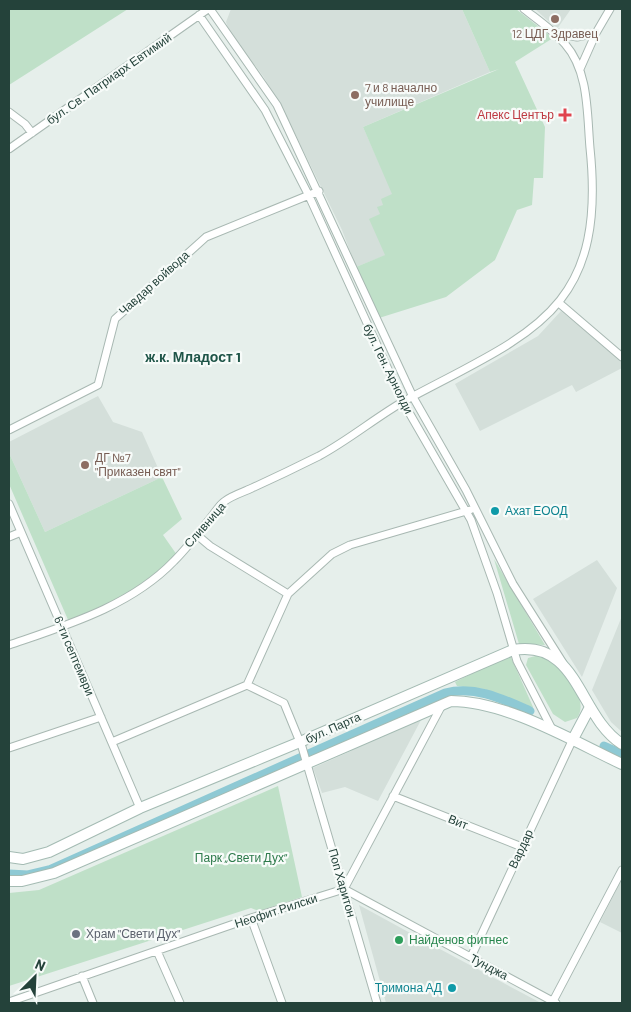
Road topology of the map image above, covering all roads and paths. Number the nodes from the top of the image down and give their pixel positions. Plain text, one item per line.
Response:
1 (209, 9) edge
2 (524, 9) edge
3 (610, 9) edge
4 (200, 15) junction
5 (554, 32) junction
6 (596, 33) junction
7 (580, 68) junction
8 (9, 112) edge
9 (32, 133) junction
10 (9, 149) edge
11 (319, 191) junction
12 (309, 196) junction
13 (559, 303) junction
14 (622, 357) edge
15 (413, 397) junction
16 (403, 402) junction
17 (9, 430) edge
18 (9, 504) edge
19 (475, 507) junction
20 (466, 511) junction
21 (21, 532) junction
22 (196, 535) junction
23 (9, 537) edge
24 (288, 594) junction
25 (62, 627) junction
26 (9, 645) edge
27 (513, 650) junction
28 (565, 665) junction
29 (246, 685) junction
30 (443, 703) junction
31 (590, 707) junction
32 (101, 717) junction
33 (582, 722) junction
34 (554, 733) junction
35 (572, 741) junction
36 (112, 742) junction
37 (301, 744) junction
38 (622, 744) edge
39 (9, 748) edge
40 (306, 760) junction
41 (622, 764) edge
42 (393, 796) junction
43 (140, 808) junction
44 (522, 848) junction
45 (9, 857) edge
46 (622, 870) edge
47 (9, 880) edge
48 (344, 889) junction
49 (251, 918) junction
50 (157, 951) junction
51 (471, 958) junction
52 (82, 976) junction
53 (9, 1002) edge
54 (93, 1003) edge
55 (180, 1003) edge
56 (282, 1003) edge
57 (377, 1003) edge
58 (554, 1003) edge

1 - 4 street, бул. Св. Патриарх Евтимий
1 - 11 street, бул. Ген. Арнолди
2 - 5 street
3 - 6 street
4 - 9 street, бул. Св. Патриарх Евтимий
4 - 12 street, бул. Ген. Арнолди
5 - 6 street
5 - 7 street
6 - 7 street
7 - 13 street, Сливница
8 - 9 street
9 - 10 street, бул. Св. Патриарх Евтимий
11 - 12 street, Чавдар войвода
11 - 15 street, бул. Ген. Арнолди
12 - 16 street, бул. Ген. Арнолди
12 - 17 street, Чавдар войвода
13 - 14 street
13 - 15 street, Сливница
15 - 16 street, Сливница
15 - 19 street, бул. Ген. Арнолди
16 - 20 street, бул. Ген. Арнолди
16 - 22 street, Сливница
18 - 21 street, 6-ти септември
19 - 20 street
19 - 28 street, бул. Ген. Арнолди
20 - 24 street
20 - 27 street, бул. Ген. Арнолди
21 - 23 street
21 - 25 street, 6-ти септември
22 - 24 street
22 - 25 street, Сливница
24 - 29 street
25 - 26 street, Сливница
25 - 32 street, 6-ти септември
27 - 28 main road, бул. Парта
27 - 34 street, бул. Ген. Арнолди
27 - 37 main road, бул. Парта
28 - 31 main road, бул. Парта
29 - 36 street
29 - 37 street, Поп Харитон
30 - 34 main road, бул. Парта
30 - 40 main road, бул. Парта
30 - 42 street
31 - 33 main road
31 - 38 main road, бул. Парта
32 - 36 street, 6-ти септември
32 - 39 street
33 - 34 main road
33 - 35 main road
34 - 35 main road, бул. Парта
35 - 41 main road, бул. Парта
35 - 44 street, Вардар
36 - 43 street, 6-ти септември
37 - 40 street, Поп Харитон
37 - 43 main road, бул. Парта
40 - 47 main road, бул. Парта
40 - 48 street, Поп Харитон
42 - 44 street, Вит
42 - 48 street
43 - 45 main road, бул. Парта
44 - 51 street, Вардар
46 - 58 street
48 - 49 street, Неофит Рилски
48 - 51 street, Тунджа
48 - 57 street, Поп Харитон
49 - 50 street, Неофит Рилски
49 - 56 street
50 - 52 street, Неофит Рилски
50 - 55 street
51 - 58 street, Тунджа
52 - 53 street, Неофит Рилски
52 - 54 street

